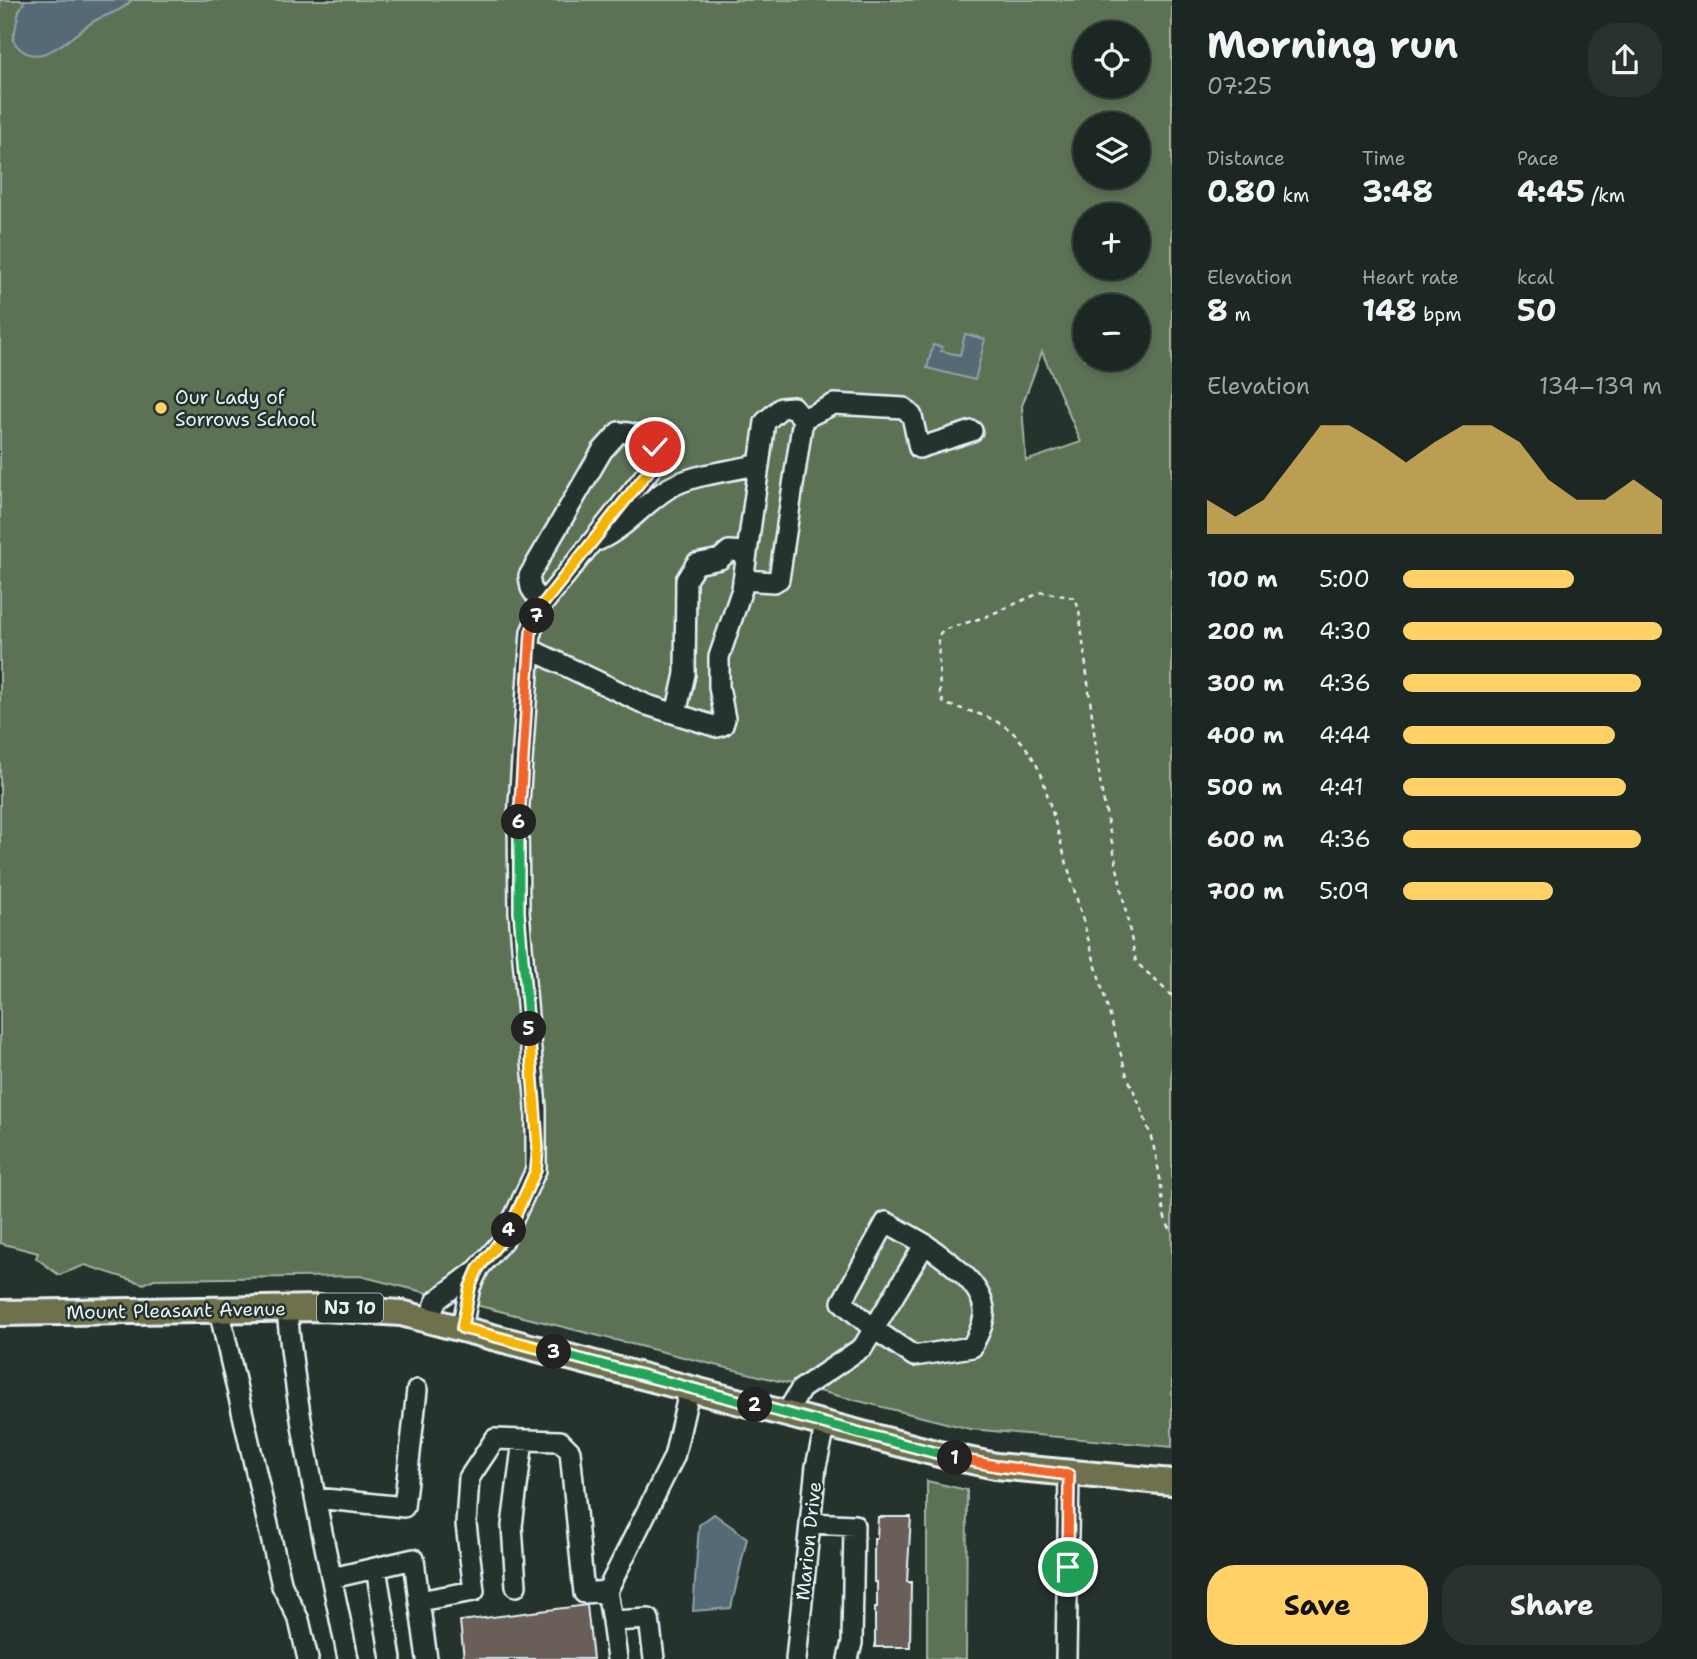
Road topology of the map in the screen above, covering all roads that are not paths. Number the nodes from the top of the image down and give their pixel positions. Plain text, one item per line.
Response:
1 (803, 419) junction
2 (972, 431) dead end
3 (759, 464) junction
4 (592, 544) junction
5 (746, 552) junction
6 (743, 580) junction
7 (542, 605) junction
8 (530, 649) junction
9 (676, 714) junction
10 (925, 1244) junction
11 (478, 1269) junction
12 (287, 1309) junction
13 (219, 1310) junction
14 (0, 1313) edge
15 (428, 1320) junction
16 (462, 1328) junction
17 (874, 1329) junction
18 (690, 1388) junction
19 (417, 1390) dead end
20 (786, 1414) junction
21 (825, 1424) junction
22 (523, 1440) junction
23 (1069, 1475) junction
24 (1172, 1482) edge
25 (315, 1498) junction
26 (810, 1523) junction
27 (376, 1567) junction
28 (332, 1578) junction
29 (516, 1586) dead end
30 (607, 1591) junction
31 (419, 1601) junction
32 (612, 1621) junction
33 (308, 1659) edge
34 (348, 1659) edge
35 (391, 1659) edge
36 (427, 1659) edge
37 (617, 1659) edge
38 (654, 1659) edge
39 (796, 1659) edge
40 (848, 1659) edge
41 (1066, 1659) edge

1 - 2 street
1 - 3 street
1 - 6 street
3 - 4 street
3 - 5 street
4 - 7 street
4 - 7 street
5 - 6 street
5 - 9 street
6 - 9 street
7 - 8 street
8 - 9 street
8 - 11 street
10 - 17 street
10 - 17 street
10 - 17 street
11 - 15 street
11 - 16 street
12 - 13 main road, Mount Pleasant Avenue / NJ 10
12 - 15 main road, Mount Pleasant Avenue / NJ 10
12 - 25 street
13 - 14 main road, Mount Pleasant Avenue / NJ 10
13 - 33 street
15 - 16 main road, Mount Pleasant Avenue / NJ 10
16 - 18 main road, Mount Pleasant Avenue / NJ 10
17 - 20 street
18 - 20 main road, Mount Pleasant Avenue / NJ 10
18 - 30 street
19 - 25 street
20 - 21 main road, Mount Pleasant Avenue / NJ 10
21 - 23 main road, Mount Pleasant Avenue / NJ 10
21 - 26 street, Marion Drive
22 - 29 street
22 - 30 street
22 - 31 street
23 - 24 main road, Mount Pleasant Avenue / NJ 10
23 - 41 street
25 - 28 street
26 - 39 street, Marion Drive
26 - 40 street
27 - 28 street
27 - 31 street
27 - 35 street
28 - 34 street
30 - 32 street
31 - 36 street
32 - 37 street
32 - 38 street

